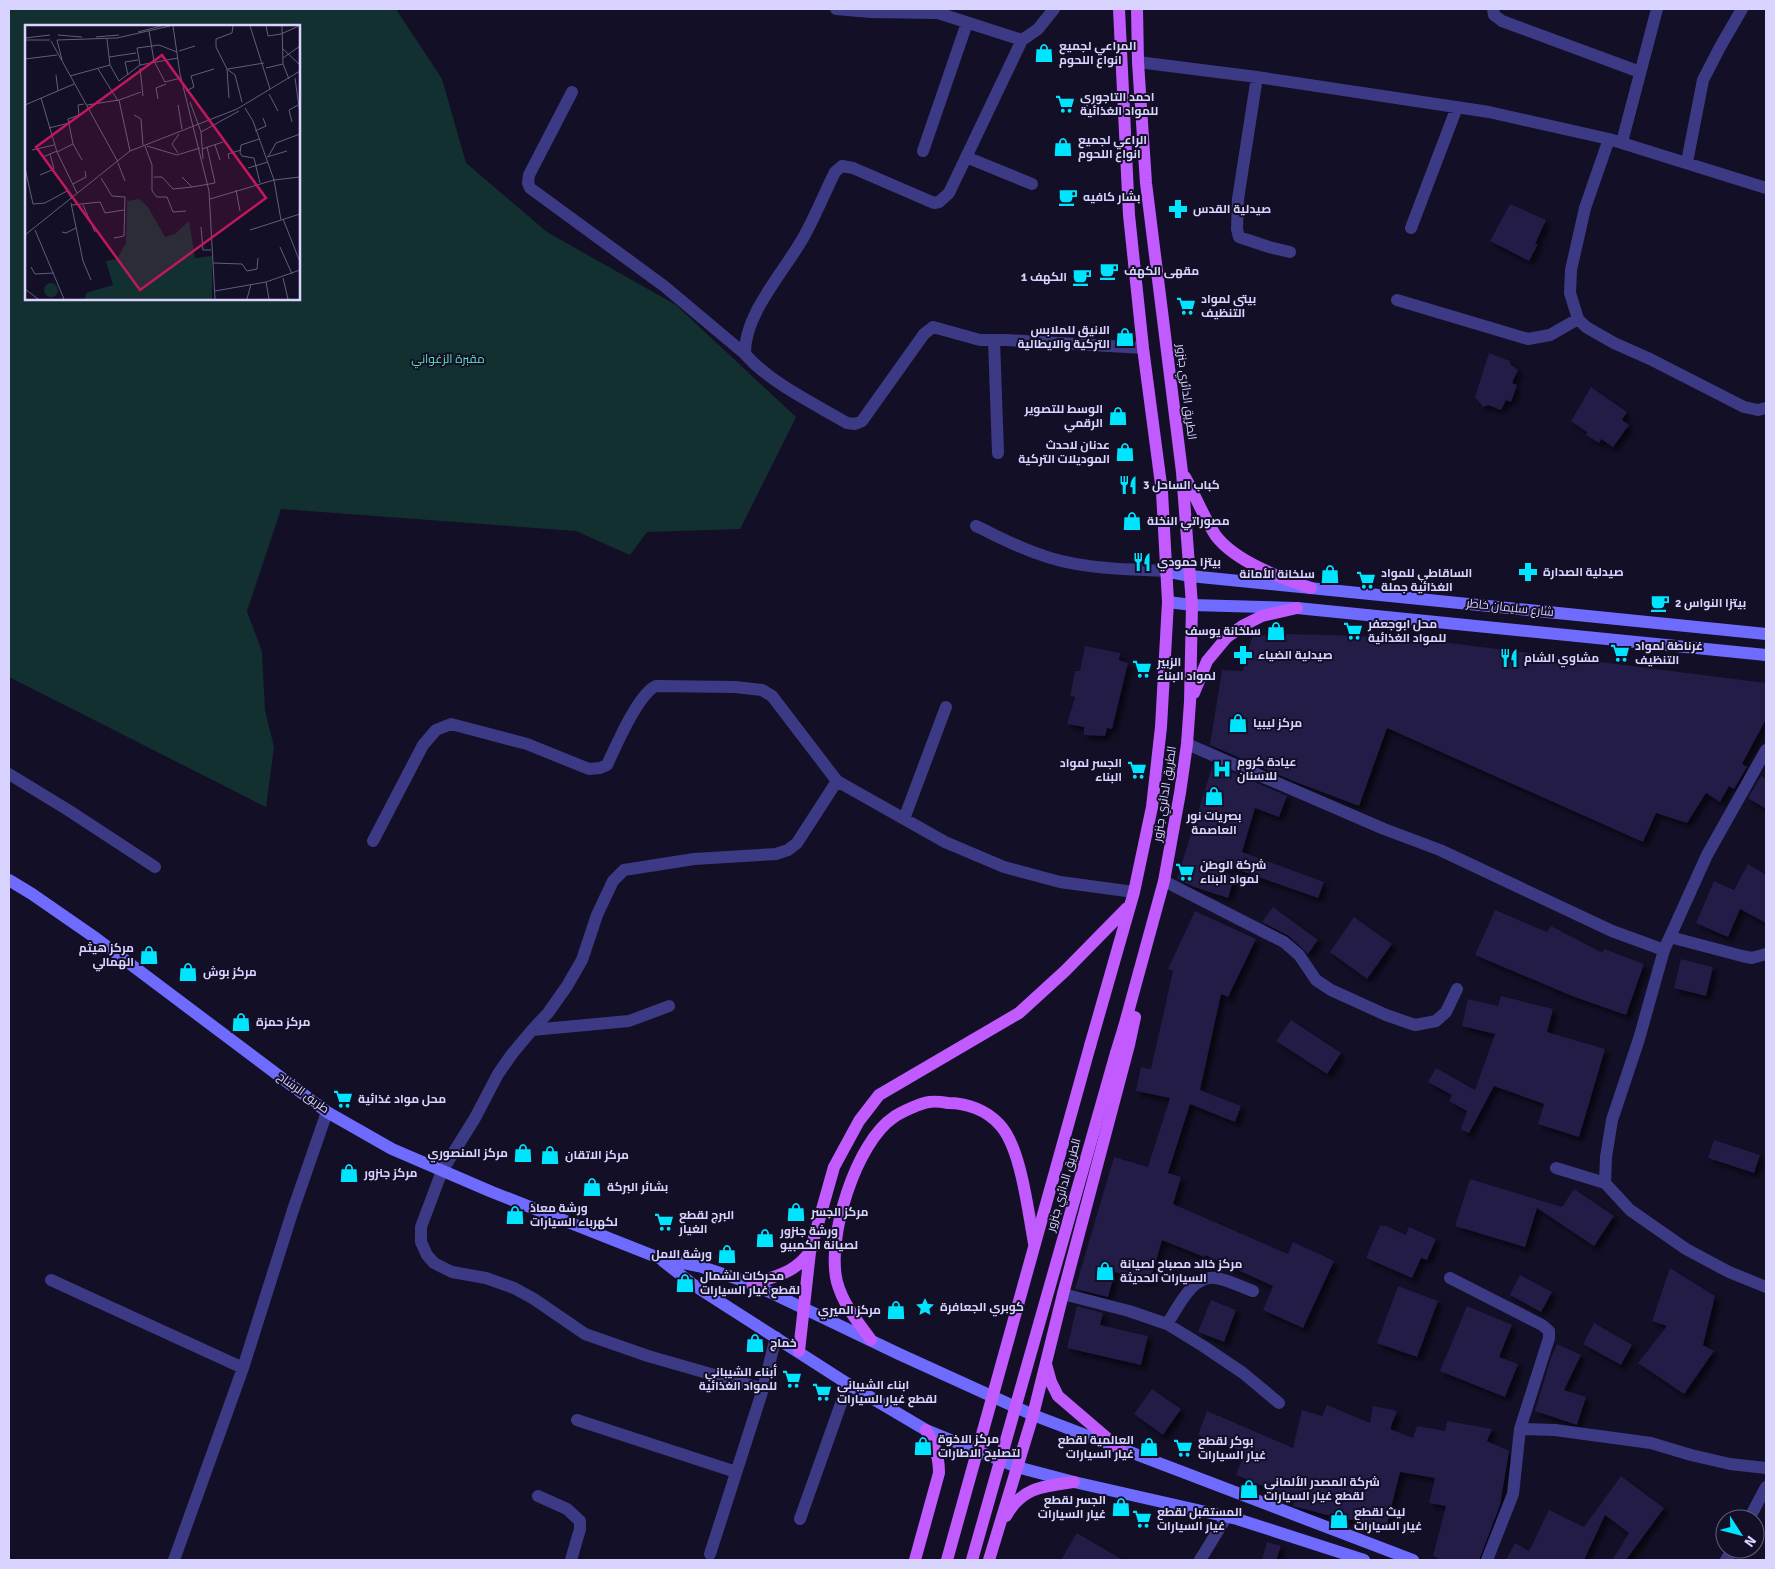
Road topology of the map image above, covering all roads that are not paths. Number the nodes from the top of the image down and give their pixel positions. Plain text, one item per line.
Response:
1 (836, 9) edge
2 (1054, 9) edge
3 (1119, 9) edge
4 (1137, 9) edge
5 (1493, 9) edge
6 (1656, 9) edge
7 (1742, 9) edge
8 (967, 23) junction
9 (1022, 40) junction
10 (1138, 62) junction
11 (1640, 72) junction
12 (1257, 77) junction
13 (572, 92) dead end
14 (1457, 107) junction
15 (1609, 139) junction
16 (1622, 142) junction
17 (923, 151) dead end
18 (966, 157) junction
19 (1686, 162) junction
20 (1032, 184) dead end
21 (1766, 188) edge
22 (1411, 228) dead end
23 (1290, 252) dead end
24 (1397, 300) dead end
25 (1578, 319) junction
26 (994, 340) junction
27 (1143, 348) junction
28 (746, 354) junction
29 (1766, 408) edge
30 (998, 453) dead end
31 (1182, 472) junction
32 (976, 526) dead end
33 (1165, 571) junction
34 (1190, 576) junction
35 (1311, 588) junction
36 (1168, 602) junction
37 (1192, 605) junction
38 (1297, 608) junction
39 (1766, 634) edge
40 (1766, 655) edge
41 (1190, 702) junction
42 (946, 706) dead end
43 (1187, 744) junction
44 (1766, 750) edge
45 (9, 774) edge
46 (837, 781) junction
47 (904, 819) junction
48 (373, 841) dead end
49 (155, 867) dead end
50 (9, 880) edge
51 (1164, 881) junction
52 (1134, 892) junction
53 (1129, 906) junction
54 (1670, 937) junction
55 (1146, 946) junction
56 (1664, 950) junction
57 (1766, 954) edge
58 (1457, 989) dead end
59 (669, 1006) dead end
60 (532, 1030) junction
61 (327, 1112) junction
62 (1556, 1168) dead end
63 (442, 1171) junction
64 (1605, 1182) junction
65 (1034, 1243) junction
66 (810, 1252) junction
67 (659, 1258) junction
68 (1450, 1278) dead end
69 (51, 1280) dead end
70 (753, 1284) junction
71 (1766, 1288) edge
72 (1254, 1291) dead end
73 (1062, 1294) junction
74 (804, 1308) junction
75 (1167, 1324) junction
76 (776, 1337) junction
77 (871, 1340) junction
78 (800, 1351) junction
79 (1046, 1364) junction
80 (243, 1368) junction
81 (848, 1384) junction
82 (763, 1389) junction
83 (1279, 1404) dead end
84 (1033, 1415) junction
85 (577, 1420) dead end
86 (1520, 1429) junction
87 (926, 1430) junction
88 (1122, 1450) junction
89 (1017, 1467) junction
90 (1766, 1468) edge
91 (736, 1472) junction
92 (1074, 1482) junction
93 (1766, 1487) edge
94 (538, 1496) dead end
95 (1754, 1509) edge
96 (1227, 1516) junction
97 (800, 1519) dead end
98 (997, 1531) junction
99 (710, 1554) dead end
100 (1345, 1557) edge
101 (174, 1560) edge
102 (571, 1560) edge
103 (915, 1560) edge
104 (947, 1560) edge
105 (972, 1560) edge
106 (989, 1560) edge
107 (1200, 1560) edge
108 (1364, 1560) edge
109 (1413, 1560) edge
110 (1488, 1560) edge

1 - 8 street
2 - 9 street
3 - 27 main road, الطريق الدائري جنزور
4 - 10 main road, الطريق الدائري جنزور
5 - 11 street
6 - 11 street
7 - 19 street
8 - 9 street
8 - 17 street
9 - 18 street
10 - 12 street
10 - 31 main road, الطريق الدائري جنزور
11 - 16 street
12 - 14 street
12 - 23 street
13 - 28 street
14 - 15 street
14 - 22 street
15 - 16 street
15 - 25 street
16 - 19 street
18 - 20 street
18 - 28 street
19 - 21 street
24 - 25 street
25 - 29 street
26 - 27 street
26 - 28 street
26 - 30 street
27 - 33 main road, الطريق الدائري جنزور
31 - 34 main road, الطريق الدائري جنزور
31 - 35 main road
32 - 33 street
33 - 34 main road, شارع سليمان خاطر
33 - 36 main road, الطريق الدائري جنزور
34 - 35 main road, شارع سليمان خاطر
34 - 37 main road, الطريق الدائري جنزور
35 - 39 main road, شارع سليمان خاطر
36 - 37 main road, شارع سليمان خاطر
36 - 52 main road, الطريق الدائري جنزور
37 - 38 main road, شارع سليمان خاطر
37 - 41 main road, الطريق الدائري جنزور
38 - 40 main road, شارع سليمان خاطر
38 - 41 main road
41 - 43 main road, الطريق الدائري جنزور
42 - 47 street
43 - 51 main road, الطريق الدائري جنزور
43 - 56 street
44 - 54 street
45 - 49 street
46 - 47 street
46 - 48 street
46 - 60 street
47 - 52 street
50 - 61 main road, طريق الرشاح
51 - 55 main road, الطريق الدائري جنزور
51 - 58 street
52 - 53 main road, الطريق الدائري جنزور
53 - 65 main road, الطريق الدائري جنزور, bridge
53 - 66 main road
54 - 56 street
54 - 57 street
55 - 73 main road
55 - 105 main road, الطريق الدائري جنزور, bridge
56 - 64 street
59 - 60 street
60 - 63 street
61 - 63 main road, طريق الرشاح
61 - 80 street
62 - 64 street
63 - 67 main road, طريق الرشاح
63 - 82 street
64 - 71 street
65 - 77 main road
65 - 104 main road, الطريق الدائري جنزور, bridge
66 - 70 main road
66 - 74 main road
67 - 70 main road
67 - 76 main road
68 - 86 street
69 - 80 street
70 - 74 main road
72 - 75 street
73 - 75 street
73 - 79 main road
74 - 77 main road
74 - 78 main road
75 - 83 street
76 - 78 main road
76 - 82 street
77 - 84 main road
78 - 81 main road
79 - 84 main road
79 - 88 main road
80 - 101 street
81 - 87 main road
81 - 97 street
82 - 91 street
84 - 88 main road
84 - 89 main road
85 - 91 street
86 - 90 street
86 - 110 street
87 - 89 main road
87 - 103 main road
88 - 109 main road
89 - 92 main road
89 - 98 main road
91 - 99 street
92 - 96 main road
92 - 98 main road
93 - 95 street
94 - 102 street
96 - 100 main road
96 - 107 street
98 - 106 main road
100 - 108 main road

